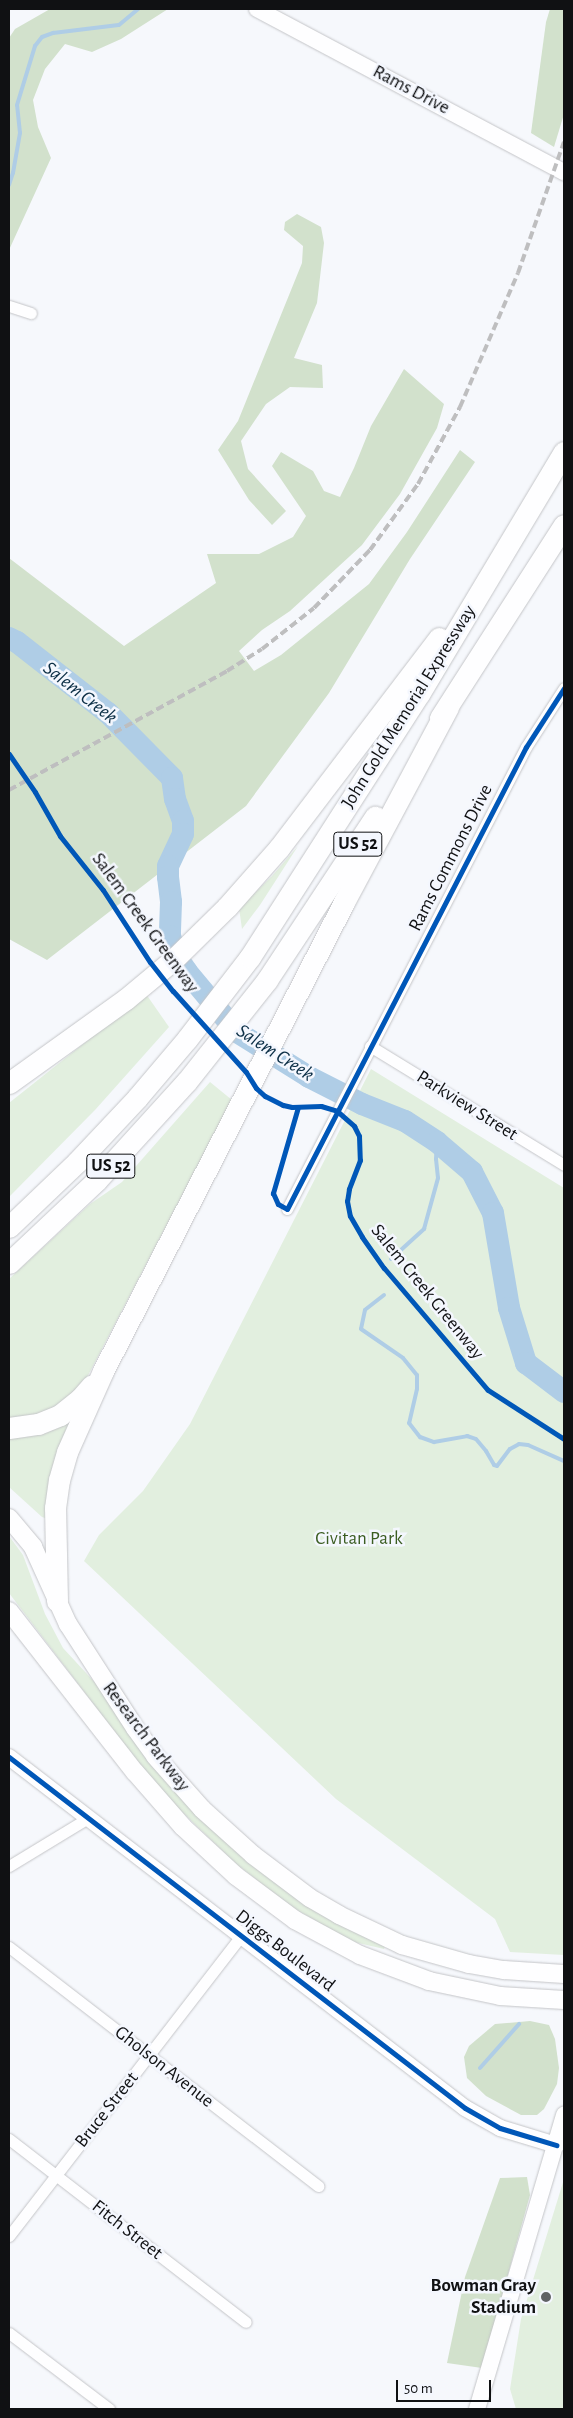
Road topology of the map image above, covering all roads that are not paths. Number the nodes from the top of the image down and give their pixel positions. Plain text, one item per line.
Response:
1 (257, 9) edge
2 (564, 172) edge
3 (9, 306) edge
4 (30, 313) dead end
5 (564, 452) edge
6 (564, 525) edge
7 (501, 556) junction
8 (564, 688) edge
9 (448, 707) junction
10 (370, 1046) junction
11 (9, 1083) edge
12 (564, 1166) edge
13 (287, 1209) dead end
14 (9, 1227) edge
15 (9, 1263) edge
16 (103, 1371) junction
17 (9, 1428) edge
18 (9, 1518) edge
19 (57, 1601) junction
20 (9, 1611) edge
21 (9, 1756) edge
22 (88, 1818) junction
23 (9, 1866) edge
24 (241, 1936) junction
25 (9, 1948) edge
26 (564, 1974) edge
27 (564, 2000) edge
28 (149, 2055) junction
29 (564, 2115) edge
30 (9, 2139) edge
31 (556, 2145) junction
32 (56, 2175) junction
33 (318, 2186) dead end
34 (9, 2236) edge
35 (246, 2322) dead end
36 (9, 2333) edge
37 (109, 2409) edge
38 (477, 2409) edge

1 - 2 street, Rams Drive
3 - 4 street
5 - 7 highway, John Gold Memorial Expressway / US 52
6 - 9 highway, John Gold Memorial Expressway / US 52
7 - 11 highway
7 - 14 highway, John Gold Memorial Expressway / US 52
8 - 10 street, Rams Commons Drive
9 - 15 highway, John Gold Memorial Expressway / US 52
9 - 16 highway
10 - 12 street, Parkview Street
10 - 13 street, Rams Commons Drive
16 - 17 highway
16 - 19 highway
18 - 19 main road, Research Parkway
19 - 26 main road, Research Parkway
20 - 27 main road, Research Parkway
21 - 22 street, Diggs Boulevard
22 - 23 street
22 - 24 street, Diggs Boulevard
24 - 28 street, Bruce Street
24 - 31 street, Diggs Boulevard
25 - 28 street, Gholson Avenue
28 - 32 street, Bruce Street
28 - 33 street, Gholson Avenue
29 - 31 street
30 - 32 street, Fitch Street
31 - 38 street
32 - 34 street, Bruce Street
32 - 35 street, Fitch Street
36 - 37 street

